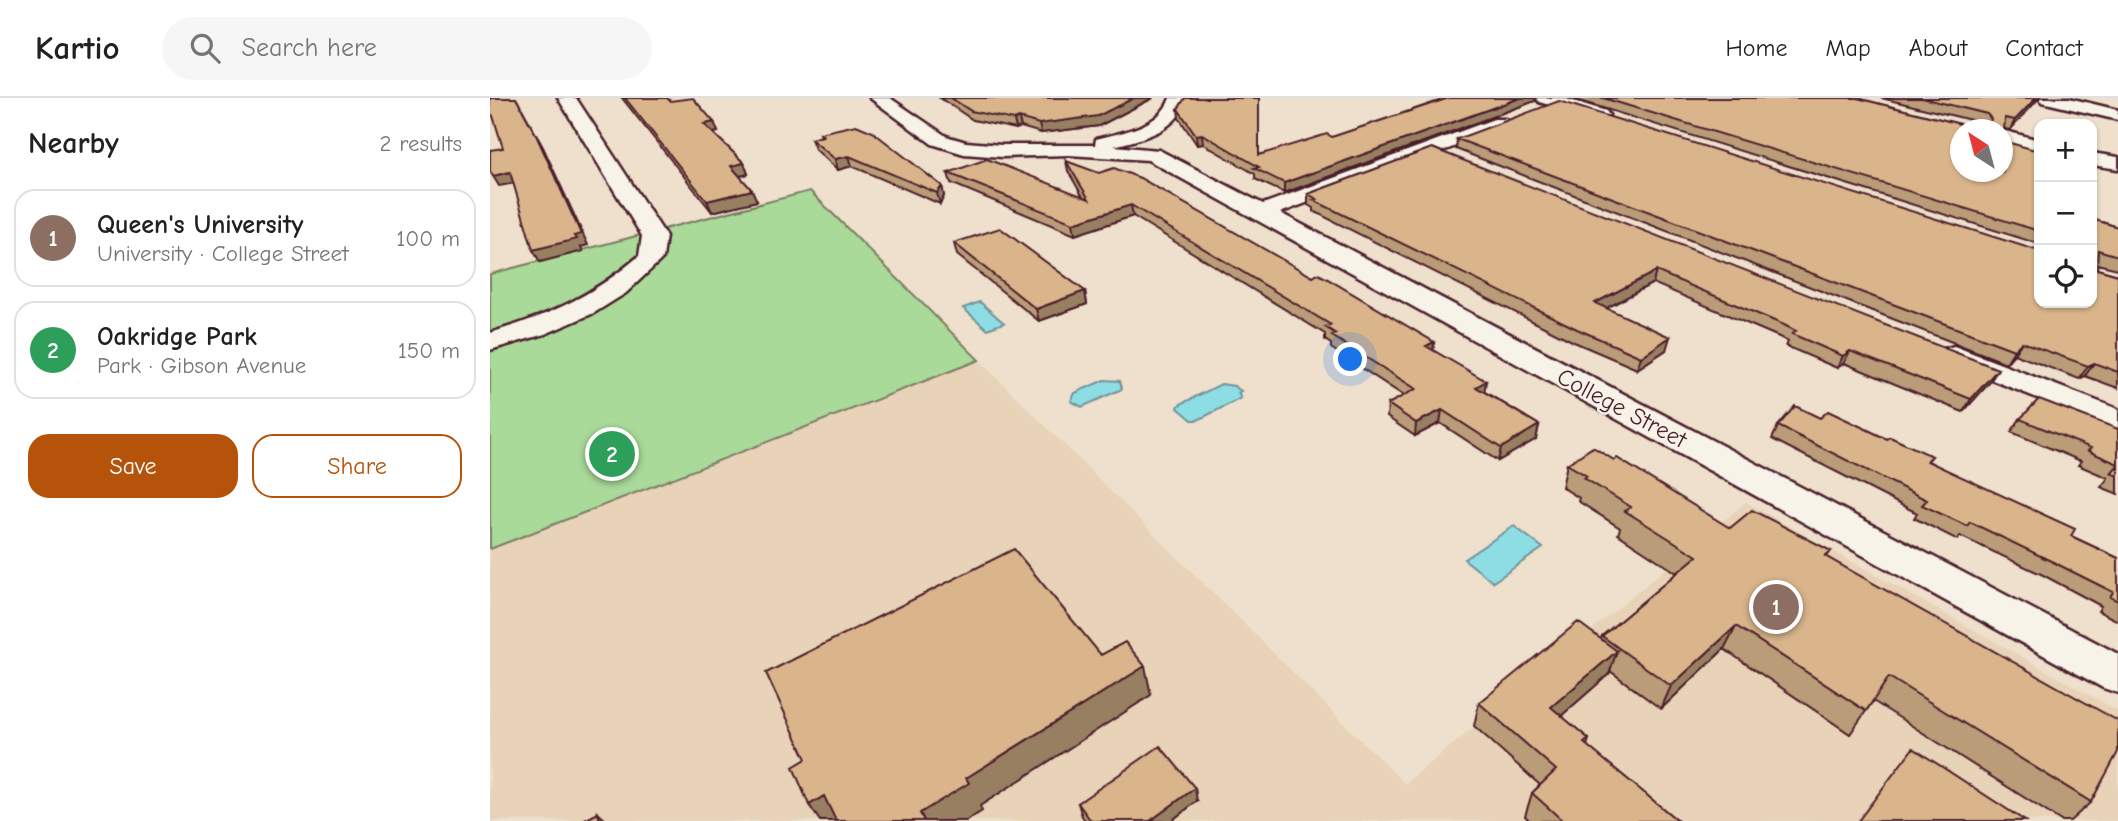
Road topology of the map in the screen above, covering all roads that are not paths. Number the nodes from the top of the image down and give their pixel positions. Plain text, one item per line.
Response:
1 (568, 98) edge
2 (879, 98) edge
3 (1179, 98) edge
4 (2048, 98) edge
5 (1544, 105) edge
6 (2118, 115) edge
7 (1622, 122) edge
8 (2013, 139) edge
9 (1154, 140) junction
10 (2034, 145) edge
11 (1069, 149) junction
12 (1432, 149) junction
13 (2097, 160) edge
14 (1464, 161) edge
15 (2118, 163) edge
16 (1260, 213) junction
17 (490, 342) edge
18 (1926, 344) edge
19 (2118, 420) edge
20 (2118, 675) edge

1 - 17 street
2 - 11 street
3 - 9 street
4 - 6 street
5 - 7 street
5 - 12 street
8 - 10 street
9 - 11 street
9 - 11 street
9 - 16 street, College Street
12 - 14 street
12 - 16 street
13 - 15 street
16 - 20 street, College Street
18 - 19 street

